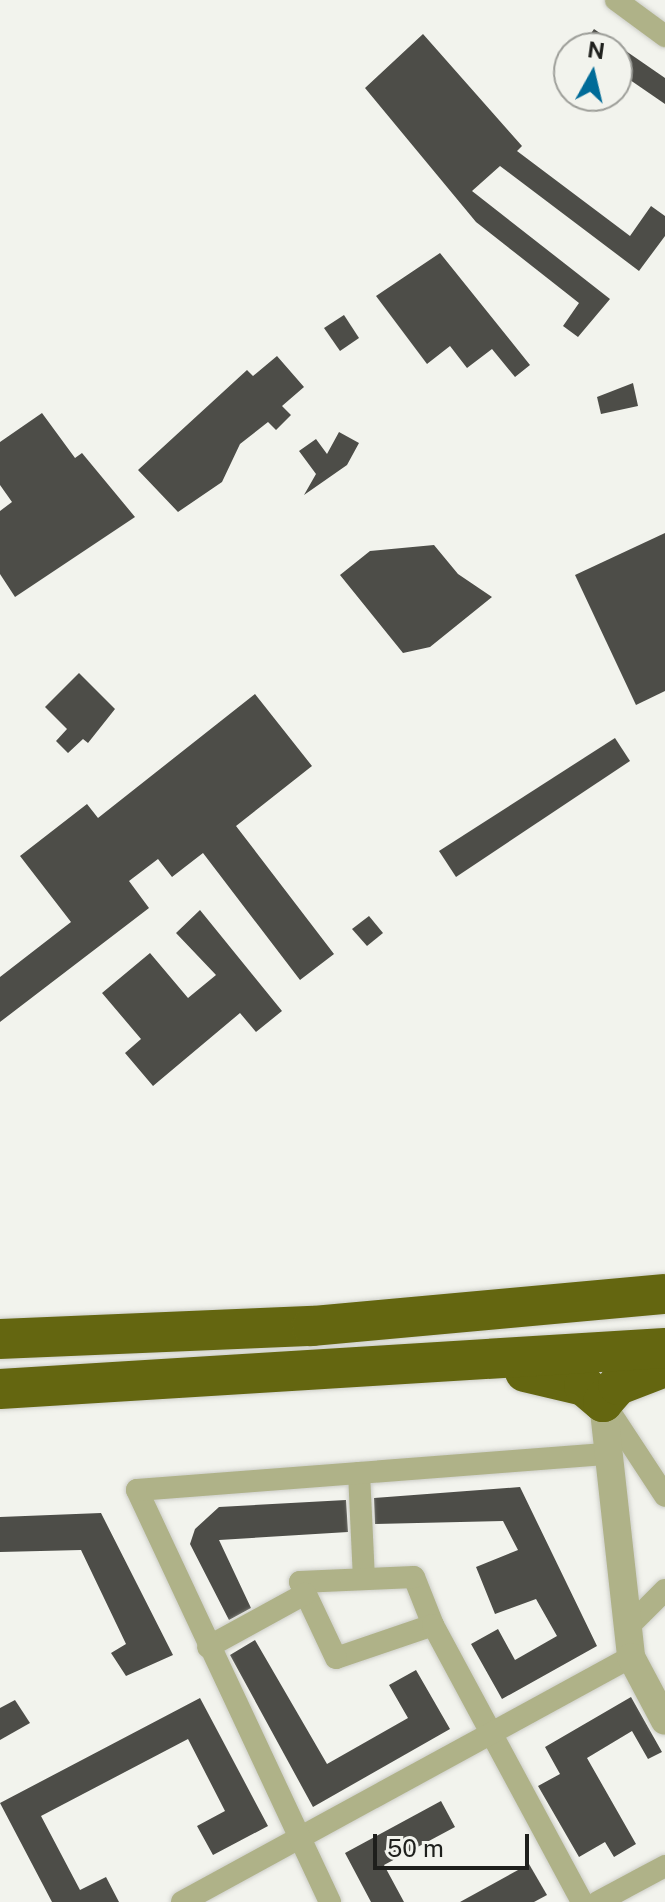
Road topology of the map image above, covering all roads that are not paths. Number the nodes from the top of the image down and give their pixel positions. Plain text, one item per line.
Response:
1 (616, 0) edge
2 (665, 36) edge
3 (665, 1294) edge
4 (0, 1339) edge
5 (665, 1348) edge
6 (466, 1362) junction
7 (665, 1367) edge
8 (0, 1389) edge
9 (603, 1402) junction
10 (605, 1454) junction
11 (359, 1473) junction
12 (665, 1496) edge
13 (364, 1578) junction
14 (665, 1590) edge
15 (305, 1594) junction
16 (433, 1625) junction
17 (626, 1629) junction
18 (208, 1647) junction
19 (631, 1657) junction
20 (665, 1721) edge
21 (491, 1733) junction
22 (295, 1839) junction
23 (665, 1866) edge
24 (182, 1902) edge
25 (330, 1902) edge
26 (582, 1902) edge
27 (598, 1902) edge

1 - 2 street
3 - 4 highway
5 - 6 highway
6 - 8 highway
6 - 9 highway
7 - 9 highway
9 - 10 street
9 - 12 street
10 - 11 street
10 - 17 street
11 - 13 street
11 - 18 street
13 - 15 street
13 - 16 street
14 - 17 street
15 - 16 street
15 - 18 street
16 - 21 street
17 - 19 street
18 - 22 street
19 - 20 street
19 - 21 street
21 - 22 street
21 - 26 street
22 - 24 street
22 - 25 street
23 - 27 street

